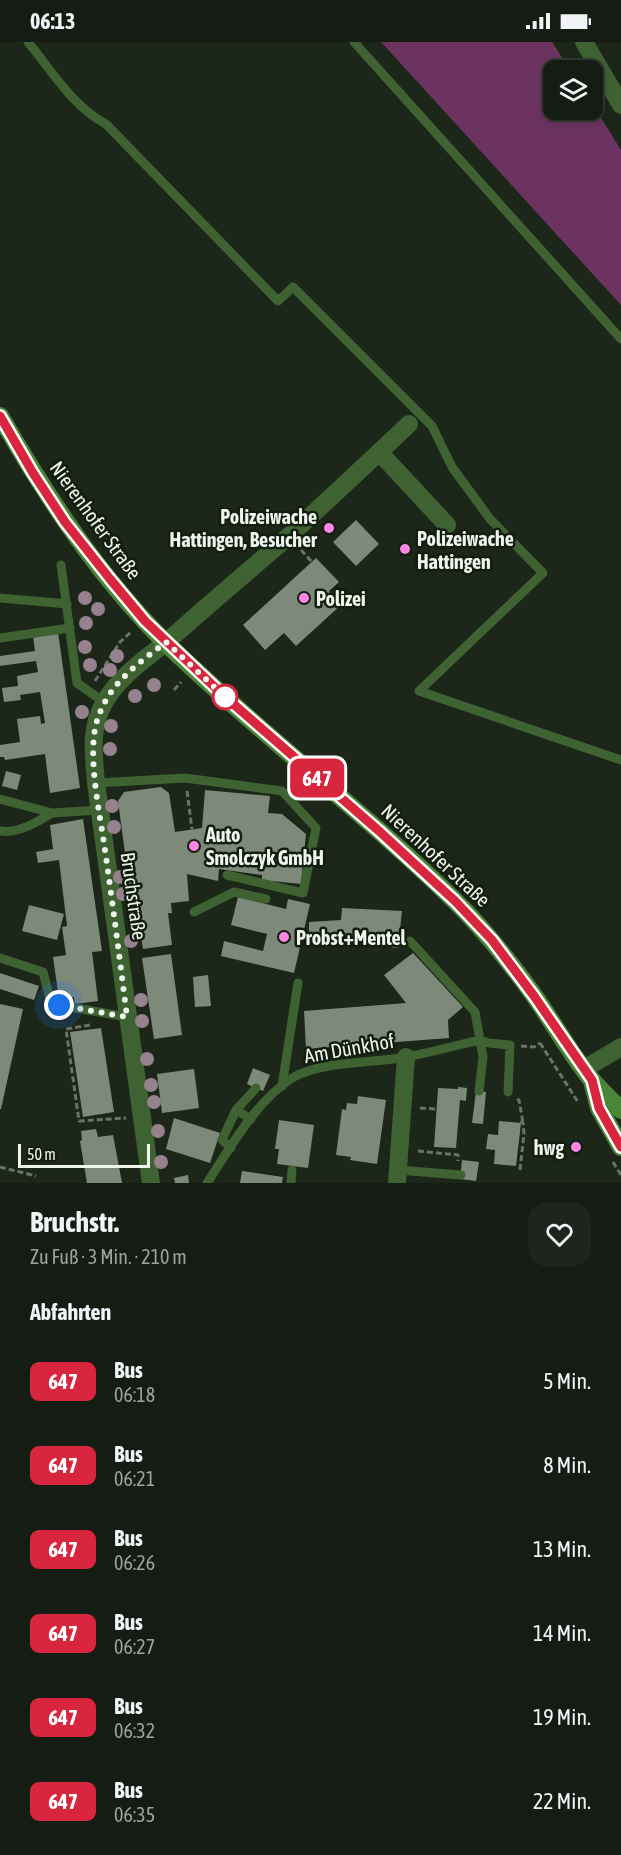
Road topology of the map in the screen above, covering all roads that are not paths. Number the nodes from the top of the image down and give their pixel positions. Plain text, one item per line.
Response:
1 (28, 42) edge
2 (354, 42) edge
3 (584, 42) edge
4 (621, 105) edge
5 (621, 339) edge
6 (0, 416) edge
7 (409, 424) dead end
8 (379, 452) junction
9 (447, 525) dead end
10 (62, 565) dead end
11 (0, 598) edge
12 (68, 604) junction
13 (70, 628) junction
14 (0, 638) edge
15 (166, 642) junction
16 (104, 702) junction
17 (621, 760) edge
18 (96, 783) junction
19 (0, 799) edge
20 (100, 810) junction
21 (52, 813) junction
22 (0, 831) edge
23 (227, 875) dead end
24 (266, 899) dead end
25 (194, 912) dead end
26 (410, 941) dead end
27 (0, 958) edge
28 (298, 983) dead end
29 (127, 1017) junction
30 (478, 1040) junction
31 (621, 1047) edge
32 (406, 1057) junction
33 (588, 1074) junction
34 (282, 1086) junction
35 (256, 1088) dead end
36 (479, 1091) dead end
37 (508, 1092) road end
38 (236, 1110) junction
39 (621, 1110) edge
40 (251, 1119) junction
41 (621, 1147) edge
42 (231, 1148) junction
43 (292, 1170) dead end
44 (461, 1175) dead end
45 (397, 1176) edge
46 (151, 1183) edge
47 (207, 1183) edge
48 (291, 1183) edge

1 - 17 lane
2 - 5 lane
3 - 4 street
6 - 15 main road, Nierenhofer Straße
7 - 8 street
8 - 9 street
8 - 15 street
10 - 12 lane
11 - 12 lane
12 - 13 lane
13 - 14 lane
13 - 16 lane
15 - 16 street, Bruchstraße
15 - 33 main road, Nierenhofer Straße
16 - 18 street, Bruchstraße
18 - 20 street, Bruchstraße
18 - 23 lane
19 - 21 lane
20 - 21 lane
20 - 29 street, Bruchstraße
21 - 22 lane
24 - 25 lane
26 - 30 lane
27 - 29 lane
28 - 34 lane
29 - 46 street, Bruchstraße
30 - 32 lane, Am Dünkhof
30 - 36 lane
30 - 37 lane, Am Dünkhof
31 - 33 street
32 - 34 lane, Am Dünkhof
32 - 45 street
33 - 39 main road, Nierenhofer Straße
33 - 41 main road, Nierenhofer Straße
34 - 40 lane, Am Dünkhof
35 - 38 lane
38 - 40 lane
38 - 42 lane
40 - 42 lane, Am Dünkhof
42 - 47 lane, Am Dünkhof
43 - 48 lane
44 - 45 lane

